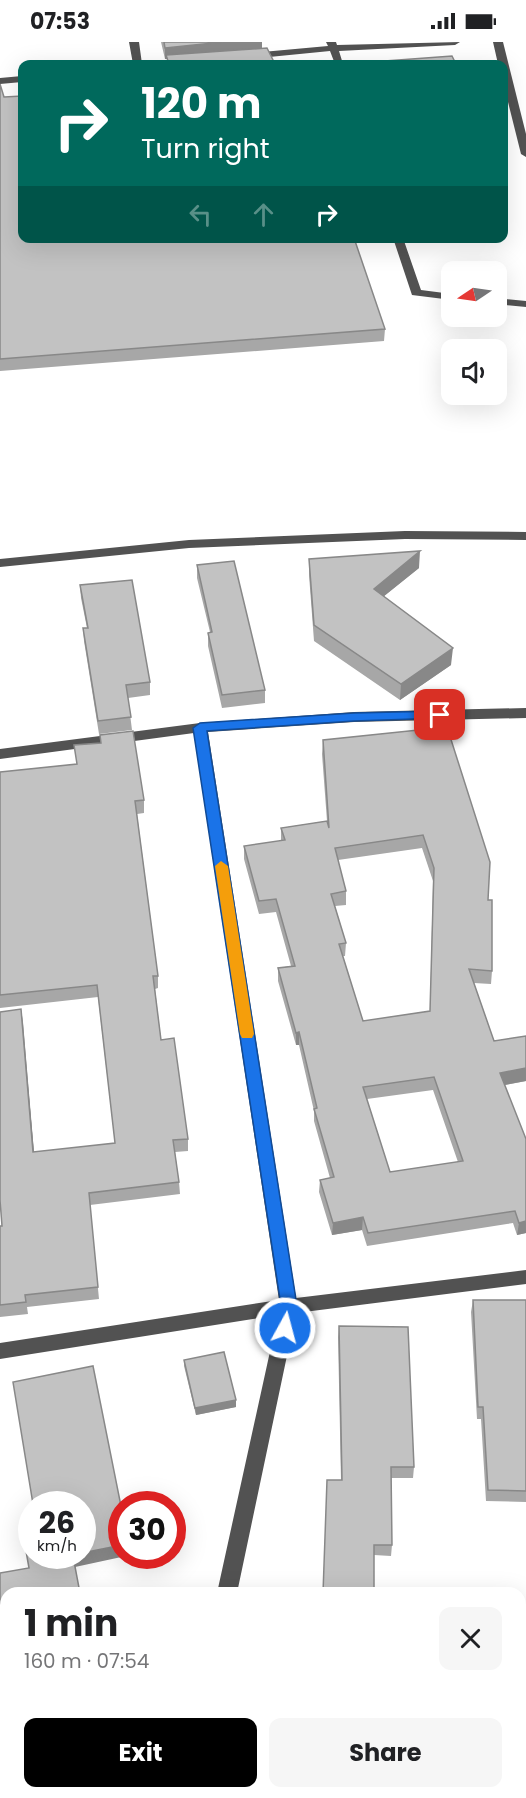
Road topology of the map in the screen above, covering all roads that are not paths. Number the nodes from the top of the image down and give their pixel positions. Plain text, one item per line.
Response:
1 (134, 42) edge
2 (455, 42) edge
3 (498, 42) edge
4 (422, 43) edge
5 (332, 45) edge
6 (238, 57) edge
7 (137, 60) edge
8 (338, 60) edge
9 (502, 60) edge
10 (18, 79) edge
11 (0, 81) edge
12 (508, 82) edge
13 (526, 154) edge
14 (400, 243) edge
15 (441, 296) edge
16 (507, 302) edge
17 (526, 304) edge
18 (526, 536) edge
19 (0, 563) edge
20 (526, 713) edge
21 (200, 728) junction
22 (0, 754) edge
23 (526, 1277) edge
24 (289, 1306) junction
25 (0, 1351) edge
26 (228, 1587) edge

1 - 7 street
2 - 4 street
3 - 9 street
4 - 5 street
5 - 6 street
5 - 8 street
10 - 11 street
12 - 13 street
14 - 15 street
16 - 17 street
18 - 19 street
20 - 21 street
21 - 22 street
21 - 24 street
23 - 24 street
24 - 25 street
24 - 26 street

